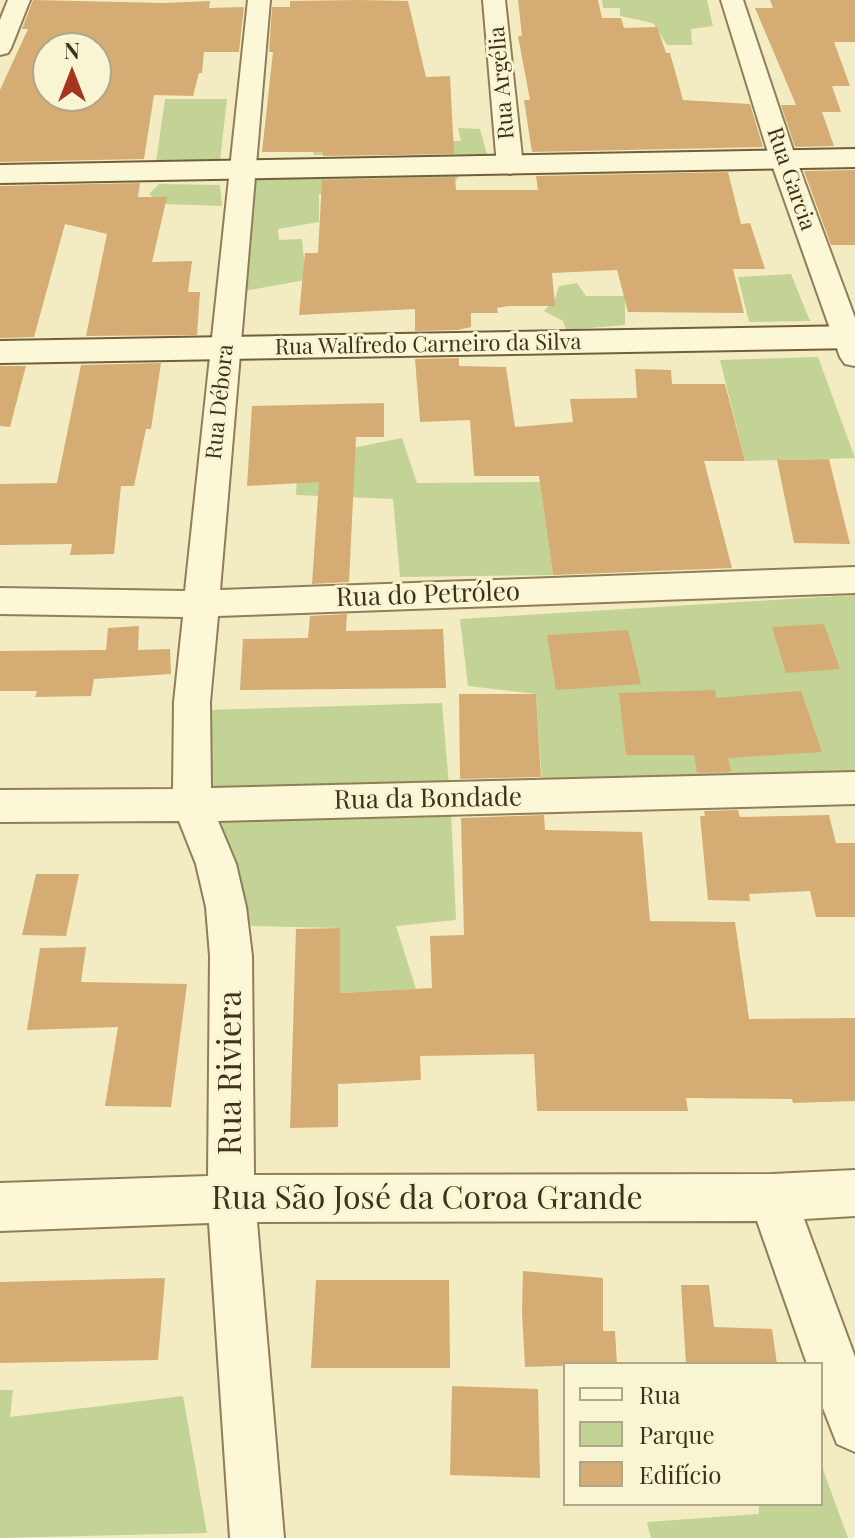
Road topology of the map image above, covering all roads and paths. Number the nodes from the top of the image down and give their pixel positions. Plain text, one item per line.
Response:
1 (19, 0) edge
2 (259, 0) edge
3 (494, 0) edge
4 (732, 0) edge
5 (0, 48) edge
6 (855, 158) edge
7 (783, 159) junction
8 (510, 166) junction
9 (245, 172) junction
10 (0, 174) edge
11 (853, 344) edge
12 (224, 349) junction
13 (0, 352) edge
14 (855, 580) edge
15 (0, 601) edge
16 (200, 604) junction
17 (855, 788) edge
18 (192, 805) junction
19 (0, 806) edge
20 (855, 1193) edge
21 (772, 1197) junction
22 (231, 1199) junction
23 (0, 1207) edge
24 (855, 1426) edge
25 (257, 1538) edge

1 - 5 street
2 - 9 street, Rua Débora
3 - 8 street, Rua Argélia
4 - 7 street, Rua Garcia
6 - 7 main road
7 - 8 main road
7 - 11 street, Rua Garcia
8 - 9 main road
9 - 10 main road
9 - 12 street, Rua Débora
11 - 12 main road, Rua Walfredo Carneiro da Silva
12 - 13 main road, Rua Walfredo Carneiro da Silva
12 - 16 street, Rua Débora
14 - 16 street, Rua do Petróleo
15 - 16 street, Rua do Petróleo
16 - 18 street, Rua Débora
17 - 18 street, Rua da Bondade
18 - 19 street, Rua da Bondade
18 - 22 street, Rua Riviera
20 - 21 street, Rua São José da Coroa Grande
21 - 22 street, Rua São José da Coroa Grande
21 - 24 street
22 - 23 street, Rua São José da Coroa Grande
22 - 25 street, Rua Riviera

